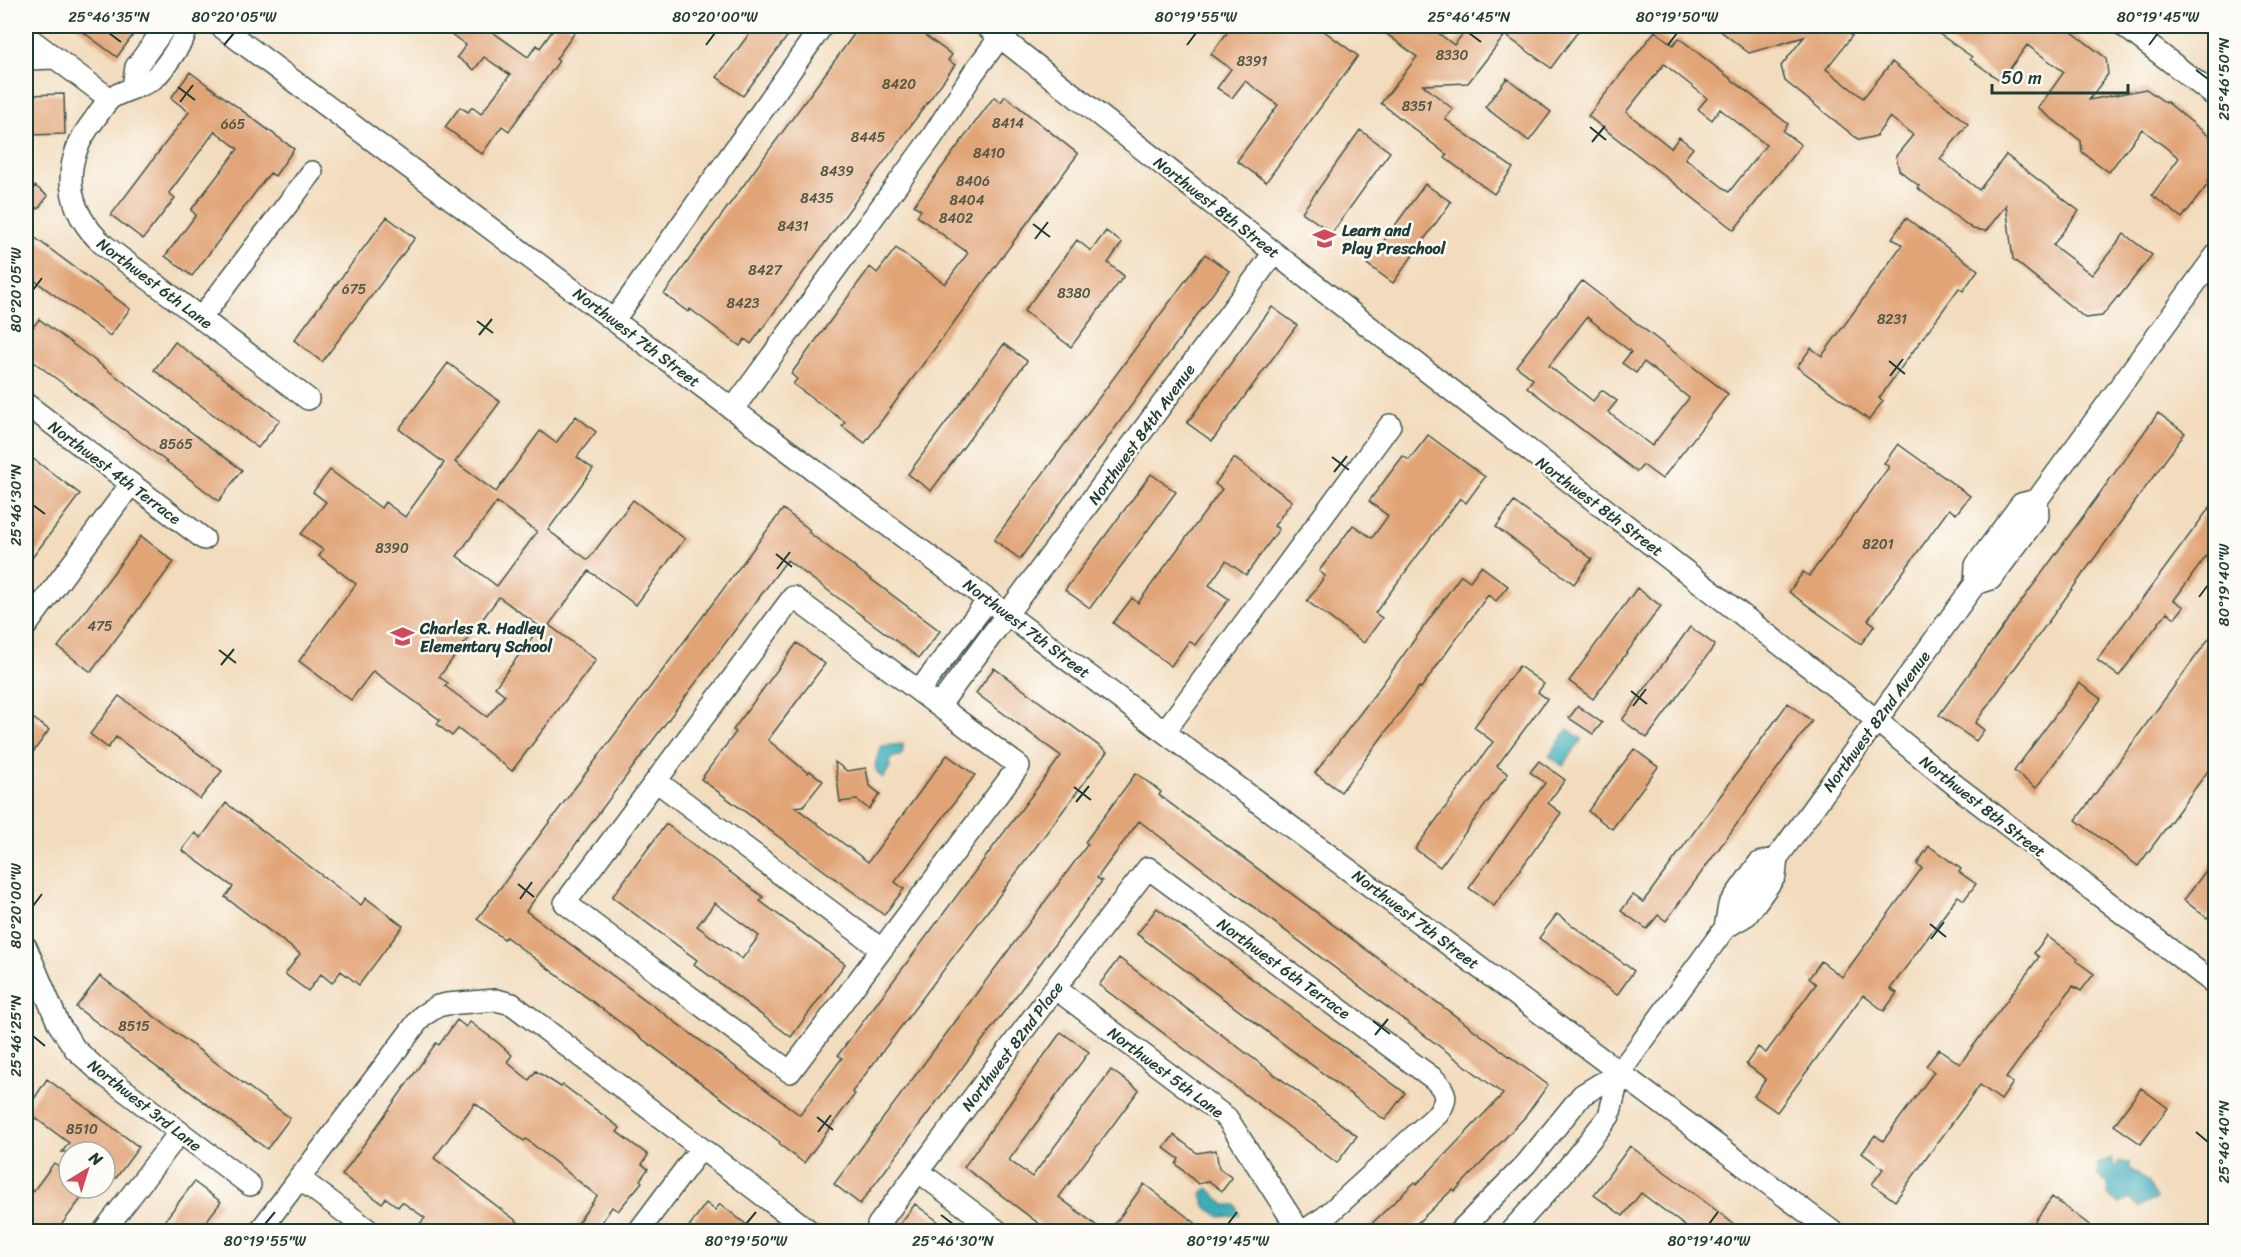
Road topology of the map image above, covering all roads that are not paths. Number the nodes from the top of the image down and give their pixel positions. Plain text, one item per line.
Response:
1 (166, 26) edge
2 (188, 26) edge
3 (220, 26) edge
4 (822, 26) edge
5 (2124, 26) edge
6 (993, 31) edge
7 (26, 36) edge
8 (55, 58) junction
9 (26, 59) edge
10 (133, 87) junction
11 (2216, 97) edge
12 (110, 99) junction
13 (312, 172) dead end
14 (1274, 253) junction
15 (2216, 255) edge
16 (201, 318) junction
17 (614, 320) junction
18 (308, 399) dead end
19 (26, 404) edge
20 (733, 409) junction
21 (1390, 425) dead end
22 (131, 484) junction
23 (204, 539) dead end
24 (988, 600) junction
25 (1008, 615) junction
26 (26, 626) edge
27 (919, 691) junction
28 (939, 706) junction
29 (1875, 721) junction
30 (1165, 731) junction
31 (656, 781) junction
32 (1148, 868) joint
33 (26, 947) edge
34 (881, 949) junction
35 (2216, 985) edge
36 (1055, 988) junction
37 (1620, 1072) junction
38 (180, 1132) junction
39 (701, 1148) junction
40 (918, 1171) junction
41 (299, 1178) junction
42 (250, 1185) dead end
43 (878, 1225) dead end
44 (265, 1229) edge
45 (103, 1232) edge
46 (371, 1232) edge
47 (638, 1232) edge
48 (811, 1232) edge
49 (999, 1232) edge
50 (1301, 1232) edge
51 (1459, 1232) edge
52 (1510, 1232) edge
53 (1833, 1232) edge

1 - 10 street
2 - 10 street
3 - 17 street, Northwest 7th Street
4 - 17 street
5 - 11 street
6 - 14 street, Northwest 8th Street
6 - 20 street
7 - 8 street
8 - 9 street
8 - 12 street
10 - 12 street
12 - 16 street, Northwest 6th Lane
13 - 16 street
14 - 25 street, Northwest 84th Avenue
14 - 29 street, Northwest 8th Street
15 - 29 street, Northwest 82nd Avenue
16 - 18 street, Northwest 6th Lane
17 - 20 street, Northwest 7th Street
19 - 22 street, Northwest 4th Terrace
20 - 24 street, Northwest 7th Street
21 - 30 street
22 - 23 street, Northwest 4th Terrace
22 - 26 street
24 - 25 street, Northwest 7th Street
24 - 27 street
25 - 28 street, Northwest 84th Avenue
25 - 30 street, Northwest 7th Street
27 - 28 street
27 - 31 street
28 - 34 street
29 - 35 street, Northwest 8th Street
29 - 37 street, Northwest 82nd Avenue
30 - 37 street, Northwest 7th Street
31 - 34 street
31 - 34 street
32 - 36 street, Northwest 82nd Place
32 - 50 street, Northwest 6th Terrace
33 - 38 street, Northwest 3rd Lane
36 - 40 street, Northwest 82nd Place
36 - 50 street, Northwest 5th Lane
37 - 51 street, Northwest 82nd Avenue
37 - 52 street, Northwest 82nd Avenue
37 - 53 street, Northwest 7th Street
38 - 42 street, Northwest 3rd Lane
38 - 45 street
39 - 41 street
39 - 47 street
39 - 48 street
40 - 43 street, Northwest 82nd Place
40 - 49 street
41 - 44 street
41 - 46 street

